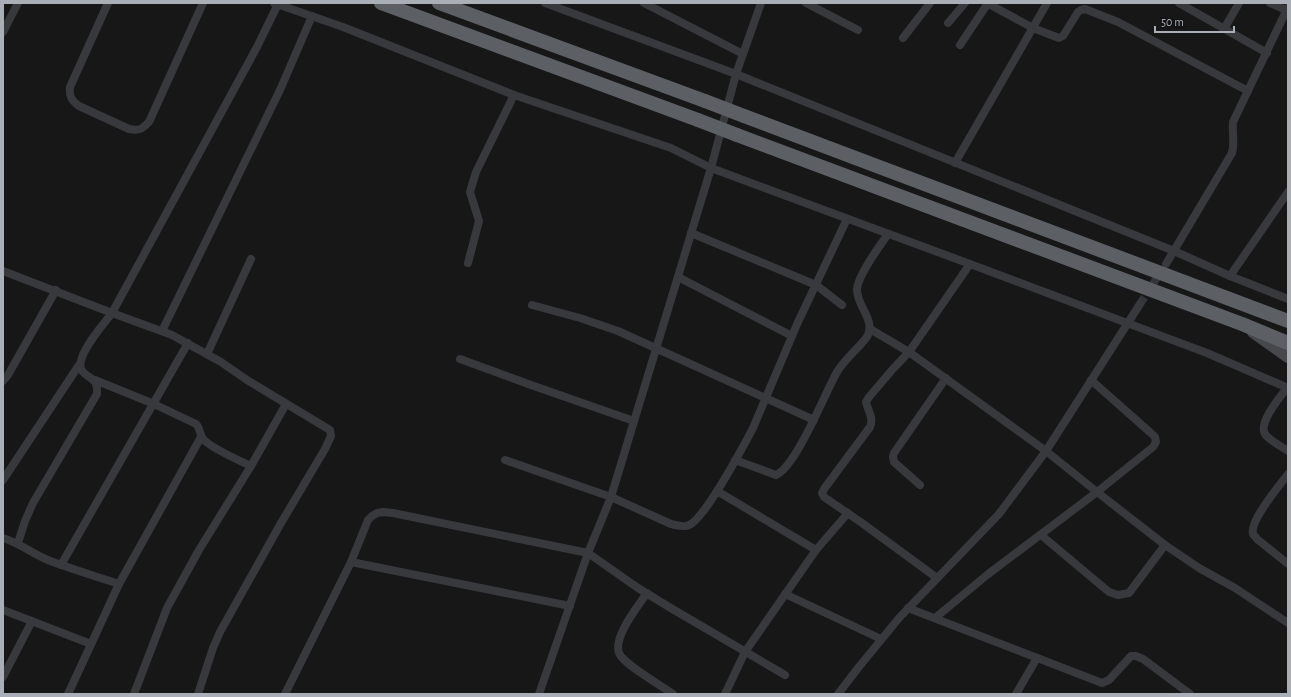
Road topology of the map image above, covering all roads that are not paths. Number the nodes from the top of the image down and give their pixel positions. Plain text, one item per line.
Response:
1 (18, 3) edge
2 (108, 3) edge
3 (203, 3) edge
4 (381, 3) edge
5 (439, 3) edge
6 (545, 3) edge
7 (644, 3) edge
8 (761, 3) edge
9 (806, 3) edge
10 (930, 3) edge
11 (965, 3) edge
12 (988, 3) edge
13 (1047, 3) edge
14 (1179, 3) edge
15 (1239, 3) edge
16 (1270, 3) edge
17 (276, 4) edge
18 (1287, 8) edge
19 (312, 16) junction
20 (948, 23) dead end
21 (1033, 28) junction
22 (1224, 29) junction
23 (858, 30) dead end
24 (3, 32) edge
25 (903, 38) dead end
26 (960, 45) dead end
27 (1266, 53) junction
28 (743, 54) junction
29 (736, 74) junction
30 (1248, 91) junction
31 (514, 95) junction
32 (955, 163) junction
33 (711, 168) junction
34 (1288, 192) edge
35 (847, 219) junction
36 (691, 232) junction
37 (888, 234) junction
38 (1174, 251) junction
39 (251, 259) dead end
40 (468, 263) dead end
41 (970, 264) junction
42 (1166, 264) tunnel mouth
43 (3, 271) edge
44 (1230, 276) junction
45 (678, 278) junction
46 (816, 285) junction
47 (56, 290) junction
48 (1288, 299) edge
49 (1140, 304) tunnel mouth
50 (532, 305) dead end
51 (842, 305) dead end
52 (112, 313) junction
53 (1288, 321) edge
54 (1128, 323) junction
55 (1242, 324) junction
56 (870, 329) junction
57 (162, 331) junction
58 (792, 336) junction
59 (188, 343) junction
60 (1288, 343) edge
61 (656, 348) junction
62 (909, 352) junction
63 (207, 354) junction
64 (1288, 357) edge
65 (460, 359) dead end
66 (80, 365) junction
67 (946, 378) junction
68 (95, 380) junction
69 (1091, 380) junction
70 (3, 381) edge
71 (1287, 388) edge
72 (765, 399) junction
73 (154, 404) junction
74 (286, 404) junction
75 (814, 420) junction
76 (634, 421) junction
77 (201, 437) junction
78 (1046, 451) junction
79 (1288, 451) edge
80 (505, 460) dead end
81 (735, 460) junction
82 (250, 466) junction
83 (1288, 474) edge
84 (3, 480) edge
85 (920, 485) dead end
86 (717, 491) junction
87 (1097, 492) junction
88 (611, 497) junction
89 (848, 513) junction
90 (1041, 535) junction
91 (3, 538) edge
92 (18, 543) junction
93 (1165, 545) junction
94 (816, 550) junction
95 (588, 553) junction
96 (351, 562) junction
97 (1288, 564) edge
98 (62, 565) junction
99 (937, 578) junction
100 (119, 584) junction
101 (647, 593) junction
102 (785, 594) junction
103 (570, 606) junction
104 (908, 608) junction
105 (3, 610) edge
106 (935, 618) junction
107 (32, 621) junction
108 (1288, 623) edge
109 (881, 639) junction
110 (91, 644) junction
111 (745, 652) junction
112 (1037, 658) junction
113 (785, 675) dead end
114 (3, 677) edge
115 (68, 694) edge
116 (134, 694) edge
117 (198, 694) edge
118 (285, 694) edge
119 (539, 694) edge
120 (673, 694) edge
121 (725, 694) edge
122 (838, 694) edge
123 (1016, 694) edge
124 (1190, 694) edge

1 - 24 street
2 - 3 street
4 - 55 highway, bridge
5 - 53 highway, bridge
6 - 29 street
7 - 28 street
8 - 28 street
9 - 23 street
10 - 25 street
11 - 20 street
12 - 21 street
12 - 26 street
13 - 21 street
14 - 22 street
15 - 22 street
16 - 18 street
17 - 19 street
17 - 52 street
18 - 27 street
19 - 31 street
19 - 57 street
21 - 30 street
21 - 32 street
22 - 27 street
27 - 30 street
28 - 29 street
29 - 32 street
29 - 33 street
30 - 38 street
31 - 33 street
31 - 40 street
32 - 38 street
33 - 35 street
33 - 36 street
34 - 44 street
35 - 37 street
35 - 46 street
36 - 45 street
36 - 46 street
37 - 41 street
37 - 56 street
38 - 42 street
38 - 44 street
39 - 63 street
41 - 54 street
41 - 62 street
43 - 47 street
44 - 48 street
45 - 58 street
45 - 61 street
46 - 51 street
46 - 58 street
47 - 52 street
47 - 70 street
49 - 54 street
50 - 61 street
52 - 57 street
52 - 66 street
54 - 69 street
54 - 71 street
55 - 60 highway
55 - 64 main road
56 - 62 street
56 - 75 street
57 - 59 street
58 - 72 street
59 - 63 street
59 - 73 street
61 - 72 street
61 - 76 street
62 - 67 street
62 - 89 street
63 - 74 street
65 - 76 street
66 - 68 street
66 - 84 street
67 - 78 street
67 - 85 street
68 - 73 street
68 - 92 street
69 - 78 street
69 - 87 street
71 - 79 street
72 - 75 street
72 - 81 street
73 - 77 street
73 - 98 street
74 - 82 street
74 - 117 street
75 - 81 street
76 - 88 street
77 - 82 street
77 - 100 street
78 - 87 street
78 - 99 street
80 - 88 street
81 - 86 street
82 - 116 street
83 - 97 street
86 - 88 street
86 - 94 street
87 - 90 street
87 - 93 street
88 - 95 street
89 - 94 street
89 - 99 street
90 - 93 street
90 - 106 street
91 - 92 street
92 - 98 street
93 - 108 street
94 - 102 street
95 - 96 street
95 - 101 street
95 - 103 street
96 - 103 street
96 - 118 street
98 - 100 street
99 - 104 street
100 - 110 street
101 - 111 street
101 - 120 street
102 - 109 street
102 - 111 street
103 - 119 street
104 - 106 street
104 - 109 street
105 - 107 street
106 - 112 street
107 - 110 street
107 - 114 street
109 - 122 street
110 - 115 street
111 - 113 street
111 - 121 street
112 - 123 street
112 - 124 street

